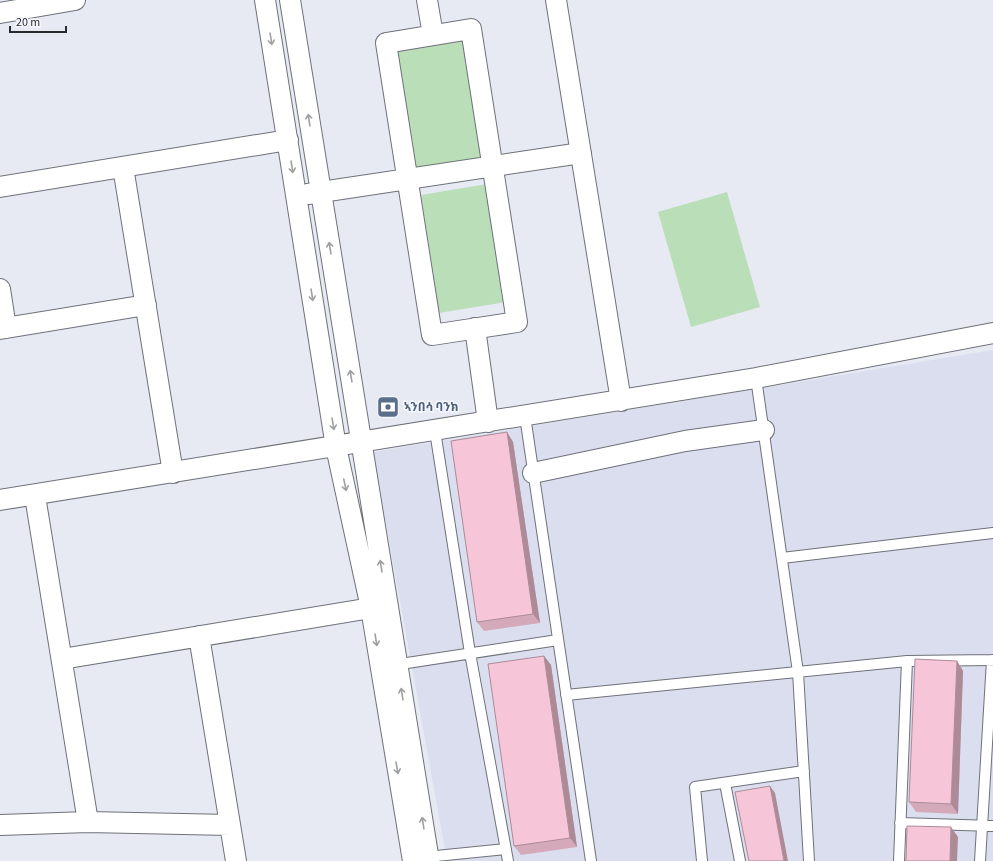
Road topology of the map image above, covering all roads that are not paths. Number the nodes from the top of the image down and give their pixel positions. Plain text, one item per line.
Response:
1 (75, 0) edge
2 (265, 0) edge
3 (290, 0) edge
4 (427, 0) edge
5 (556, 0) edge
6 (0, 13) edge
7 (433, 35) junction
8 (288, 140) junction
9 (581, 153) junction
10 (493, 166) junction
11 (123, 167) junction
12 (407, 179) junction
13 (0, 187) edge
14 (321, 192) junction
15 (296, 196) junction
16 (0, 289) edge
17 (146, 305) junction
18 (3, 328) edge
19 (475, 328) junction
20 (993, 333) edge
21 (756, 378) junction
22 (621, 401) junction
23 (525, 416) junction
24 (488, 422) junction
25 (764, 430) junction
26 (435, 431) junction
27 (361, 443) junction
28 (336, 447) junction
29 (173, 473) junction
30 (533, 473) junction
31 (35, 496) junction
32 (0, 500) edge
33 (993, 533) edge
34 (782, 558) junction
35 (371, 608) junction
36 (199, 636) junction
37 (558, 640) junction
38 (470, 654) junction
39 (62, 659) junction
40 (992, 660) edge
41 (907, 661) junction
42 (389, 666) junction
43 (798, 672) junction
44 (566, 696) junction
45 (804, 771) junction
46 (725, 783) junction
47 (88, 822) junction
48 (900, 823) junction
49 (0, 825) edge
50 (230, 826) junction
51 (982, 826) junction
52 (993, 826) edge
53 (506, 849) junction
54 (421, 859) edge
55 (236, 861) edge
56 (508, 861) edge
57 (591, 861) edge
58 (702, 861) edge
59 (740, 861) edge
60 (809, 861) edge
61 (899, 861) edge
62 (980, 861) edge

1 - 6 street
2 -> 8 street
14 -> 3 street
4 - 7 street
5 - 9 street
7 - 10 street
7 - 12 street
8 - 11 street
8 -> 15 street
9 - 10 street
9 - 22 street
10 - 12 street
10 - 19 street
11 - 13 street
11 - 17 street
12 - 14 street
12 - 19 street
14 - 15 street
27 -> 14 street
15 -> 28 street
16 - 18 street
17 - 18 street
17 - 29 street
19 - 24 street
20 - 21 street
21 - 22 street
21 - 25 lane
22 - 23 street
23 - 24 street
23 - 30 lane
24 - 26 street
25 - 30 street
25 - 34 lane
26 - 27 street
26 - 38 lane
27 - 28 street
42 -> 27 street
28 - 29 street
28 -> 35 street
29 - 31 street
30 - 37 lane
31 - 32 street
31 - 39 street
33 - 34 lane
34 - 43 lane
35 - 36 street
35 -> 42 street
36 - 39 street
36 - 50 street
37 - 38 lane
37 - 44 lane
38 - 42 lane
38 - 53 lane
39 - 47 street
40 - 41 lane
40 - 51 lane
41 - 43 lane
41 - 48 lane
42 - 54 street
43 - 44 lane
43 - 45 lane
44 - 57 lane
45 - 46 lane
45 - 60 lane
46 - 58 lane
46 - 59 lane
47 - 49 street
47 - 50 street
48 - 51 lane
48 - 61 lane
50 - 55 street
51 - 52 lane
51 - 62 lane
53 - 54 lane
53 - 56 lane

